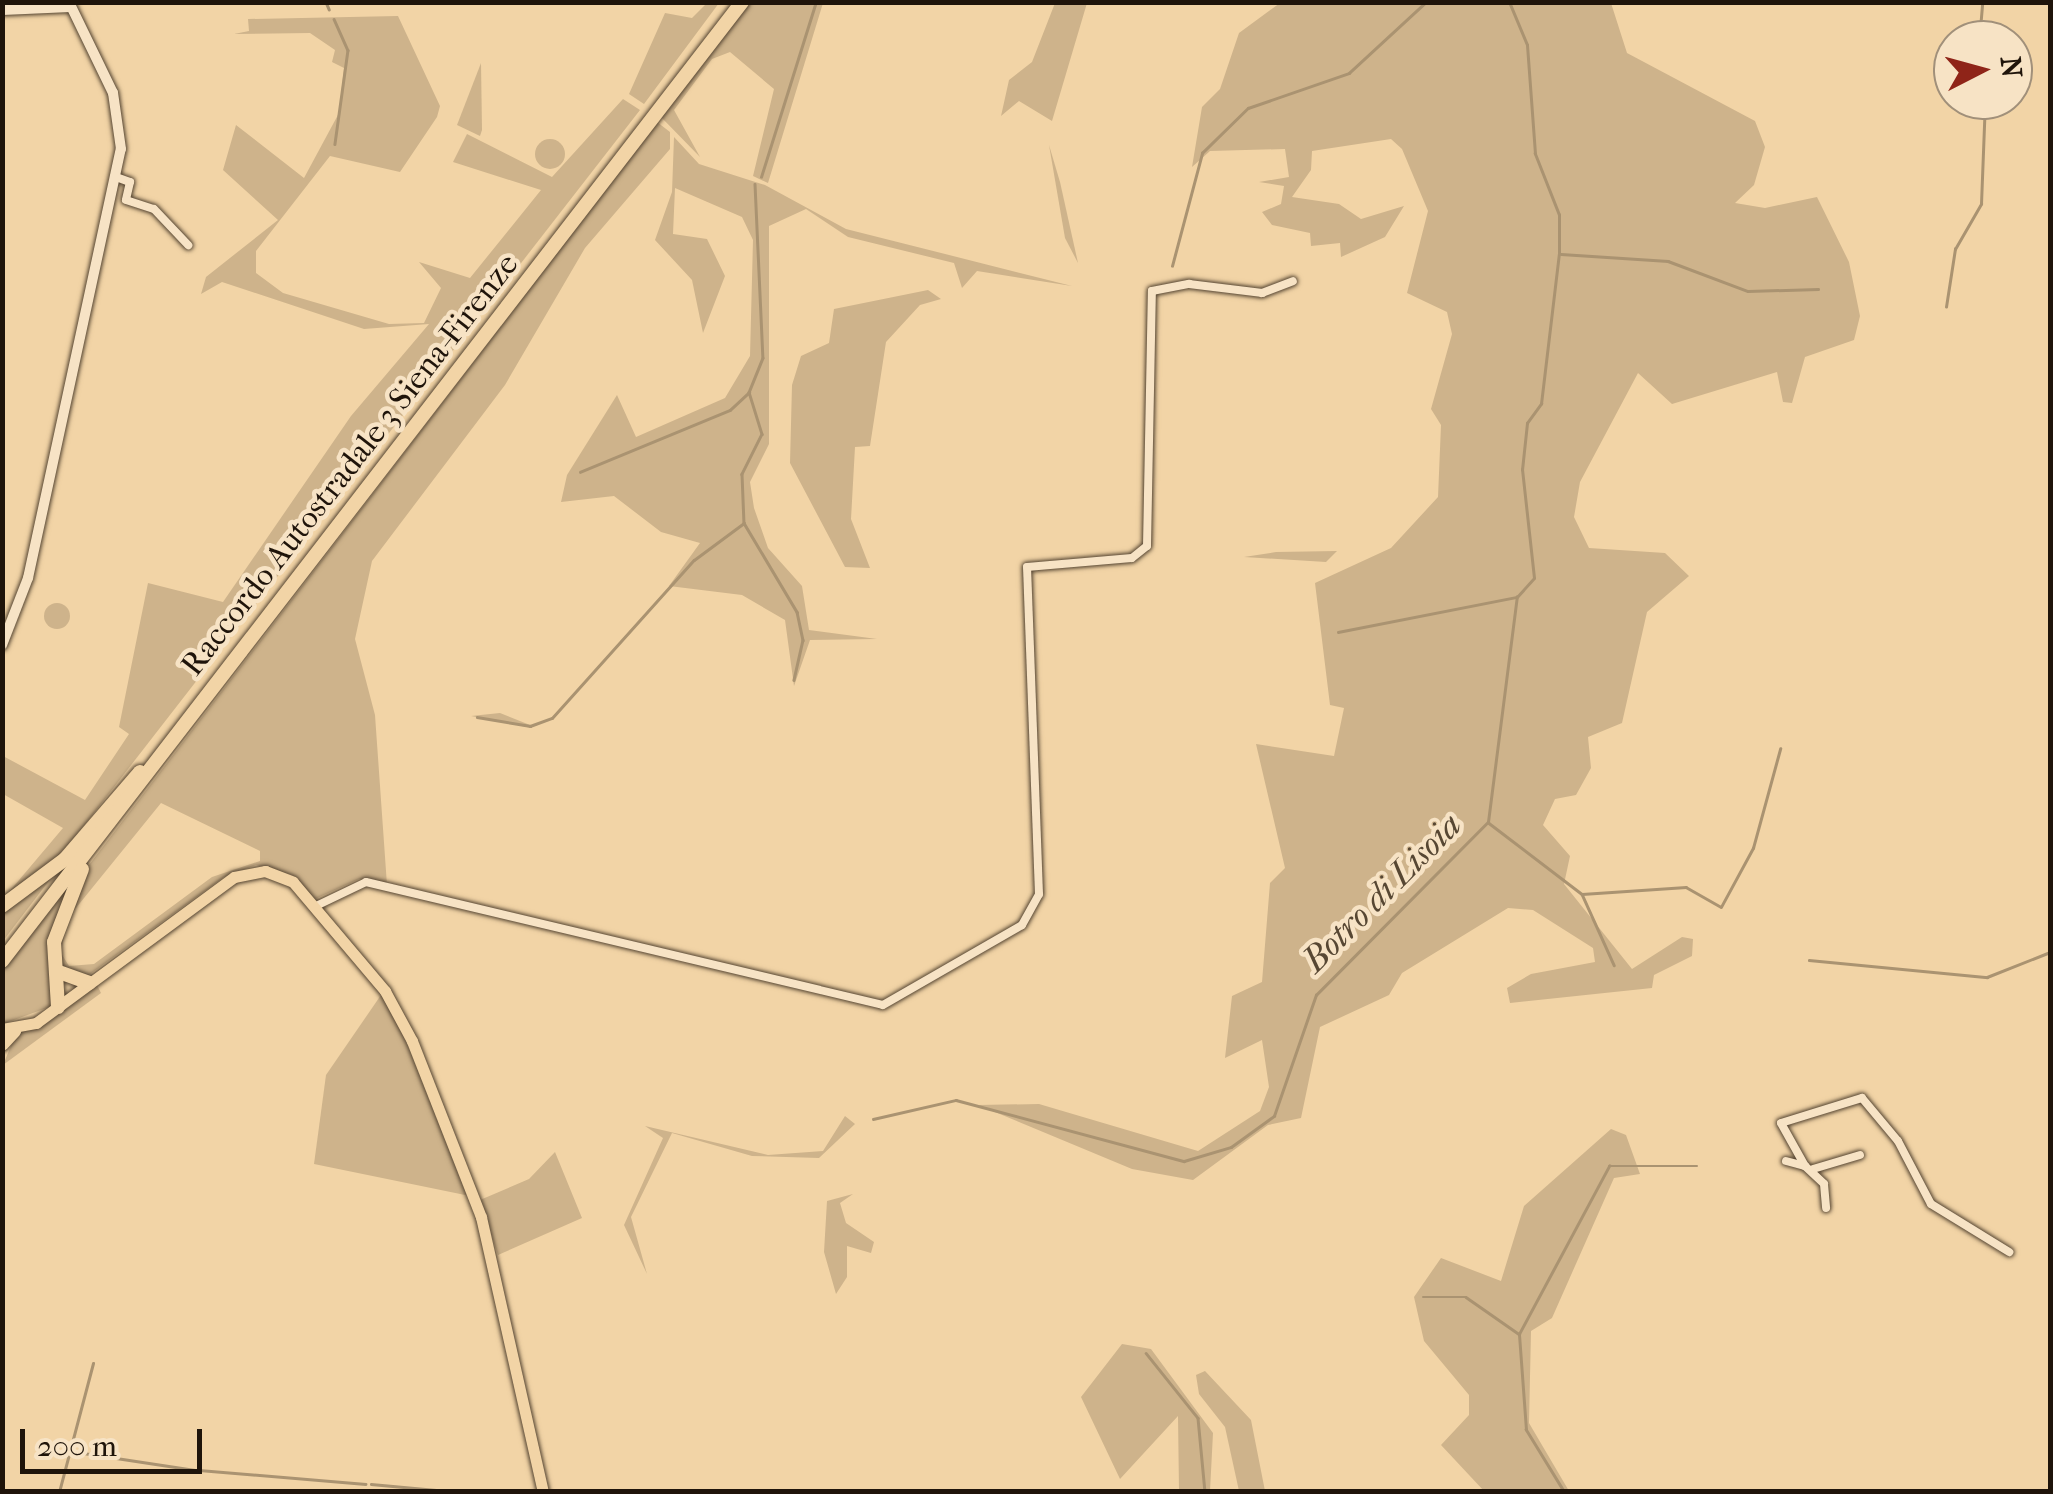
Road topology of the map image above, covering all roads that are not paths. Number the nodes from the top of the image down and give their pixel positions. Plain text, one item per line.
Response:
1 (733, 2) edge
2 (742, 2) edge
3 (70, 5) edge
4 (2, 10) edge
5 (116, 178) junction
6 (188, 245) dead end
7 (1293, 280) dead end
8 (2, 646) edge
9 (142, 774) junction
10 (2, 906) edge
11 (316, 906) junction
12 (2, 949) edge
13 (2, 962) edge
14 (58, 972) junction
15 (90, 984) junction
16 (58, 1007) junction
17 (8, 1030) edge
18 (2, 1044) edge
19 (1860, 1155) dead end
20 (1786, 1161) dead end
21 (1809, 1168) junction
22 (1826, 1208) dead end
23 (2009, 1252) dead end
24 (543, 1492) edge

1 - 9 highway, Raccordo Autostradale 3 Siena-Firenze
2 - 9 highway, Raccordo Autostradale 3 Siena-Firenze
3 - 4 main road
3 - 5 main road
5 - 6 street
5 - 8 main road
7 - 11 street
9 - 10 highway
9 - 12 highway, Raccordo Autostradale 3 Siena-Firenze
9 - 13 highway, Raccordo Autostradale 3 Siena-Firenze
9 - 14 highway
11 - 15 main road
11 - 24 main road
14 - 15 highway
14 - 16 highway
15 - 16 main road
16 - 17 main road
17 - 18 highway
19 - 21 street
20 - 21 street
21 - 22 street
21 - 23 street

